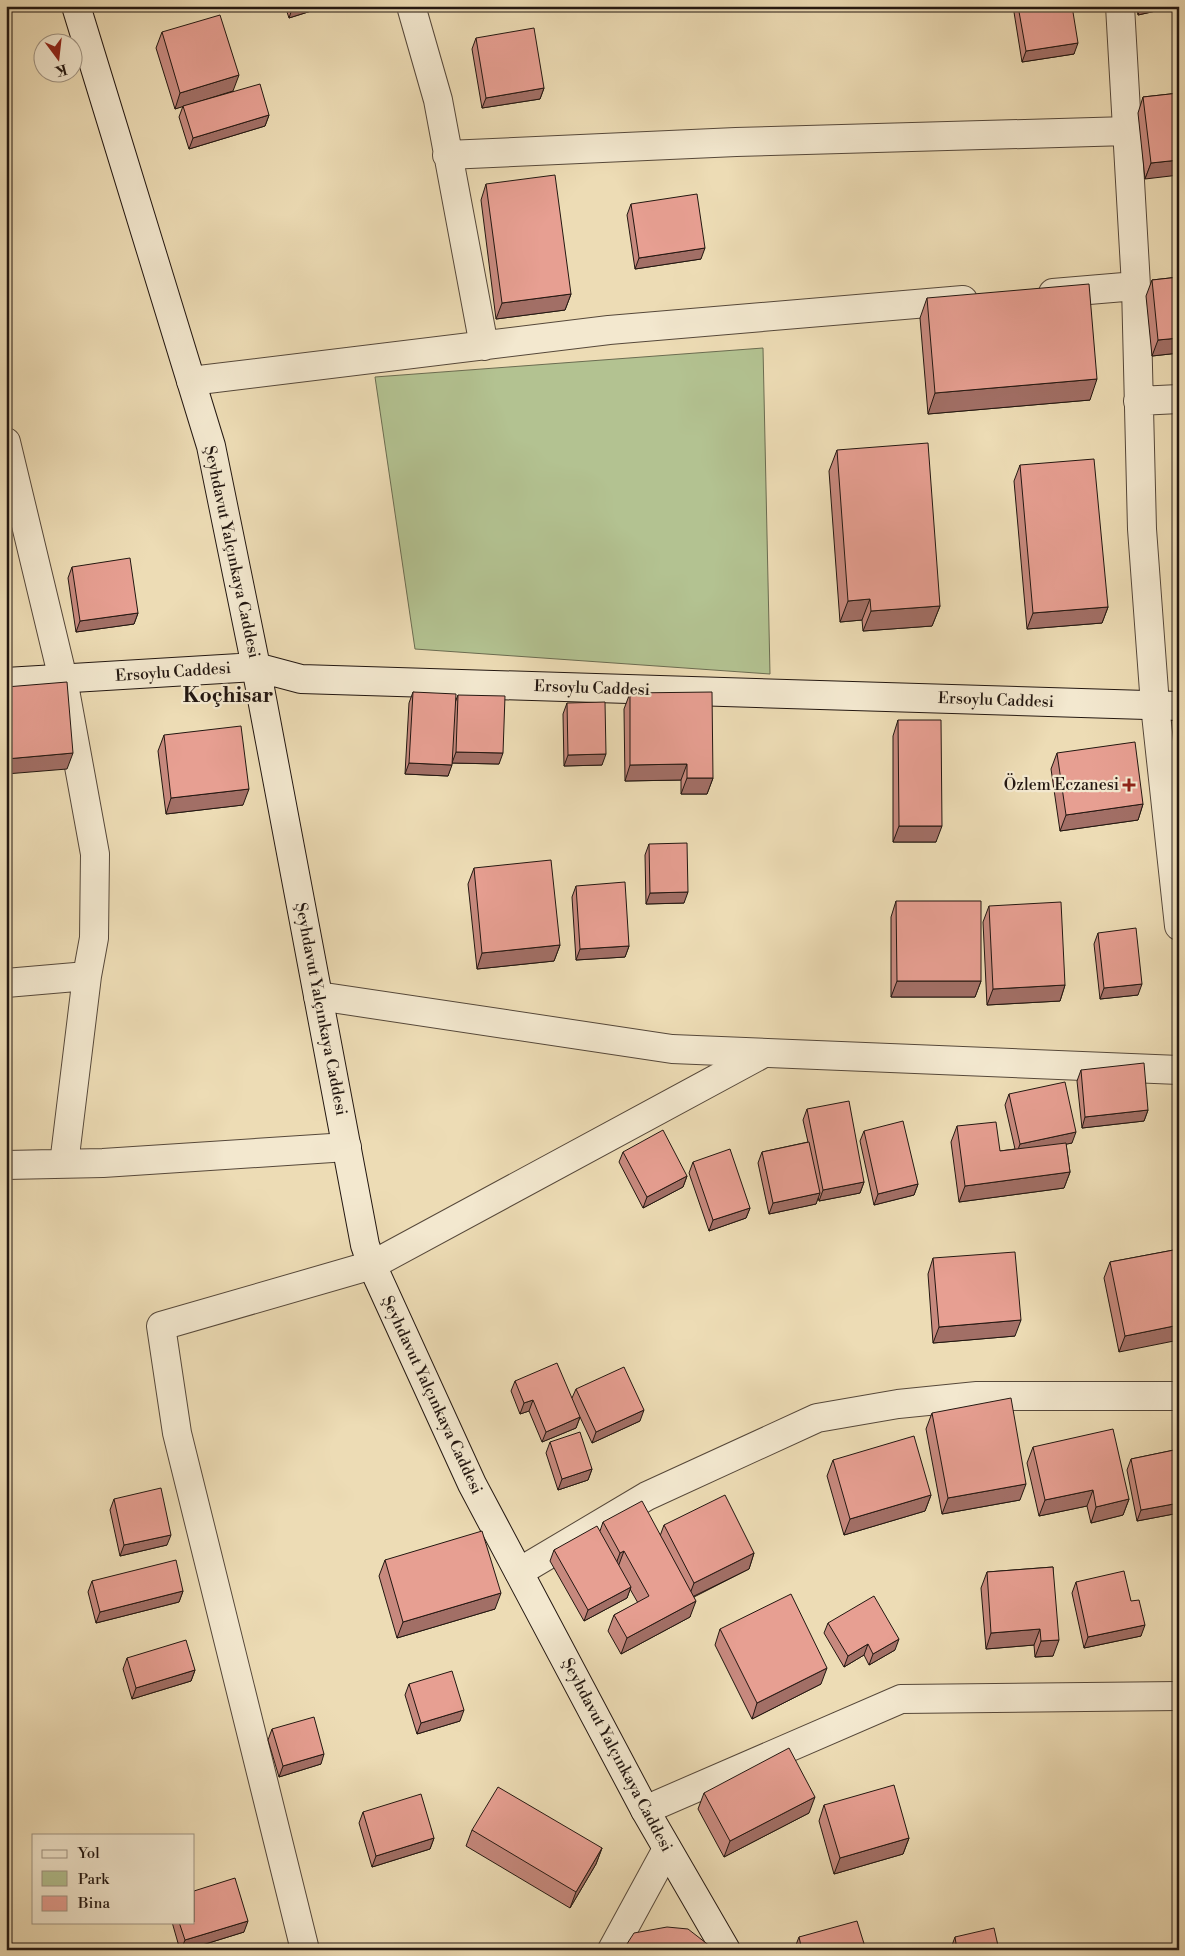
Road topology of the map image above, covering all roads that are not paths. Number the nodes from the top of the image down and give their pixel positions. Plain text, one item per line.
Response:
1 (76, 6) edge
2 (411, 6) edge
3 (1120, 6) edge
4 (1128, 131) junction
5 (447, 155) junction
6 (1136, 286) junction
7 (1026, 295) edge
8 (987, 298) edge
9 (484, 346) junction
10 (191, 381) junction
11 (1179, 399) edge
12 (1138, 401) junction
13 (8, 452) edge
14 (256, 667) junction
15 (63, 679) junction
16 (6, 682) edge
17 (1167, 706) edge
18 (1179, 926) edge
19 (87, 976) junction
20 (6, 983) edge
21 (318, 996) junction
22 (764, 1053) junction
23 (1179, 1070) edge
24 (347, 1147) junction
25 (64, 1164) junction
26 (6, 1165) edge
27 (372, 1266) junction
28 (1179, 1396) edge
29 (519, 1572) junction
30 (1179, 1696) edge
31 (645, 1810) junction
32 (667, 1849) junction
33 (305, 1950) edge
34 (612, 1950) edge
35 (726, 1950) edge

1 - 10 street, Şeyhdavut Yalçınkaya Caddesi
2 - 5 street
3 - 4 street
4 - 5 street
4 - 6 street
5 - 9 street
6 - 7 street
6 - 12 street
8 - 9 street
9 - 10 street
10 - 14 street, Şeyhdavut Yalçınkaya Caddesi
11 - 12 street
12 - 17 street
13 - 15 street
14 - 15 street, Ersoylu Caddesi
14 - 17 street, Ersoylu Caddesi
14 - 21 street, Şeyhdavut Yalçınkaya Caddesi
15 - 16 street, Ersoylu Caddesi
15 - 19 street
17 - 18 street
19 - 20 street
19 - 25 street
21 - 22 street
21 - 24 street, Şeyhdavut Yalçınkaya Caddesi
22 - 23 street
22 - 27 street
24 - 25 street
24 - 27 street, Şeyhdavut Yalçınkaya Caddesi
25 - 26 street
27 - 29 street, Şeyhdavut Yalçınkaya Caddesi
27 - 33 street
28 - 29 street
29 - 31 street, Şeyhdavut Yalçınkaya Caddesi
30 - 31 street
31 - 32 street, Şeyhdavut Yalçınkaya Caddesi
32 - 34 street
32 - 35 street, Şeyhdavut Yalçınkaya Caddesi

